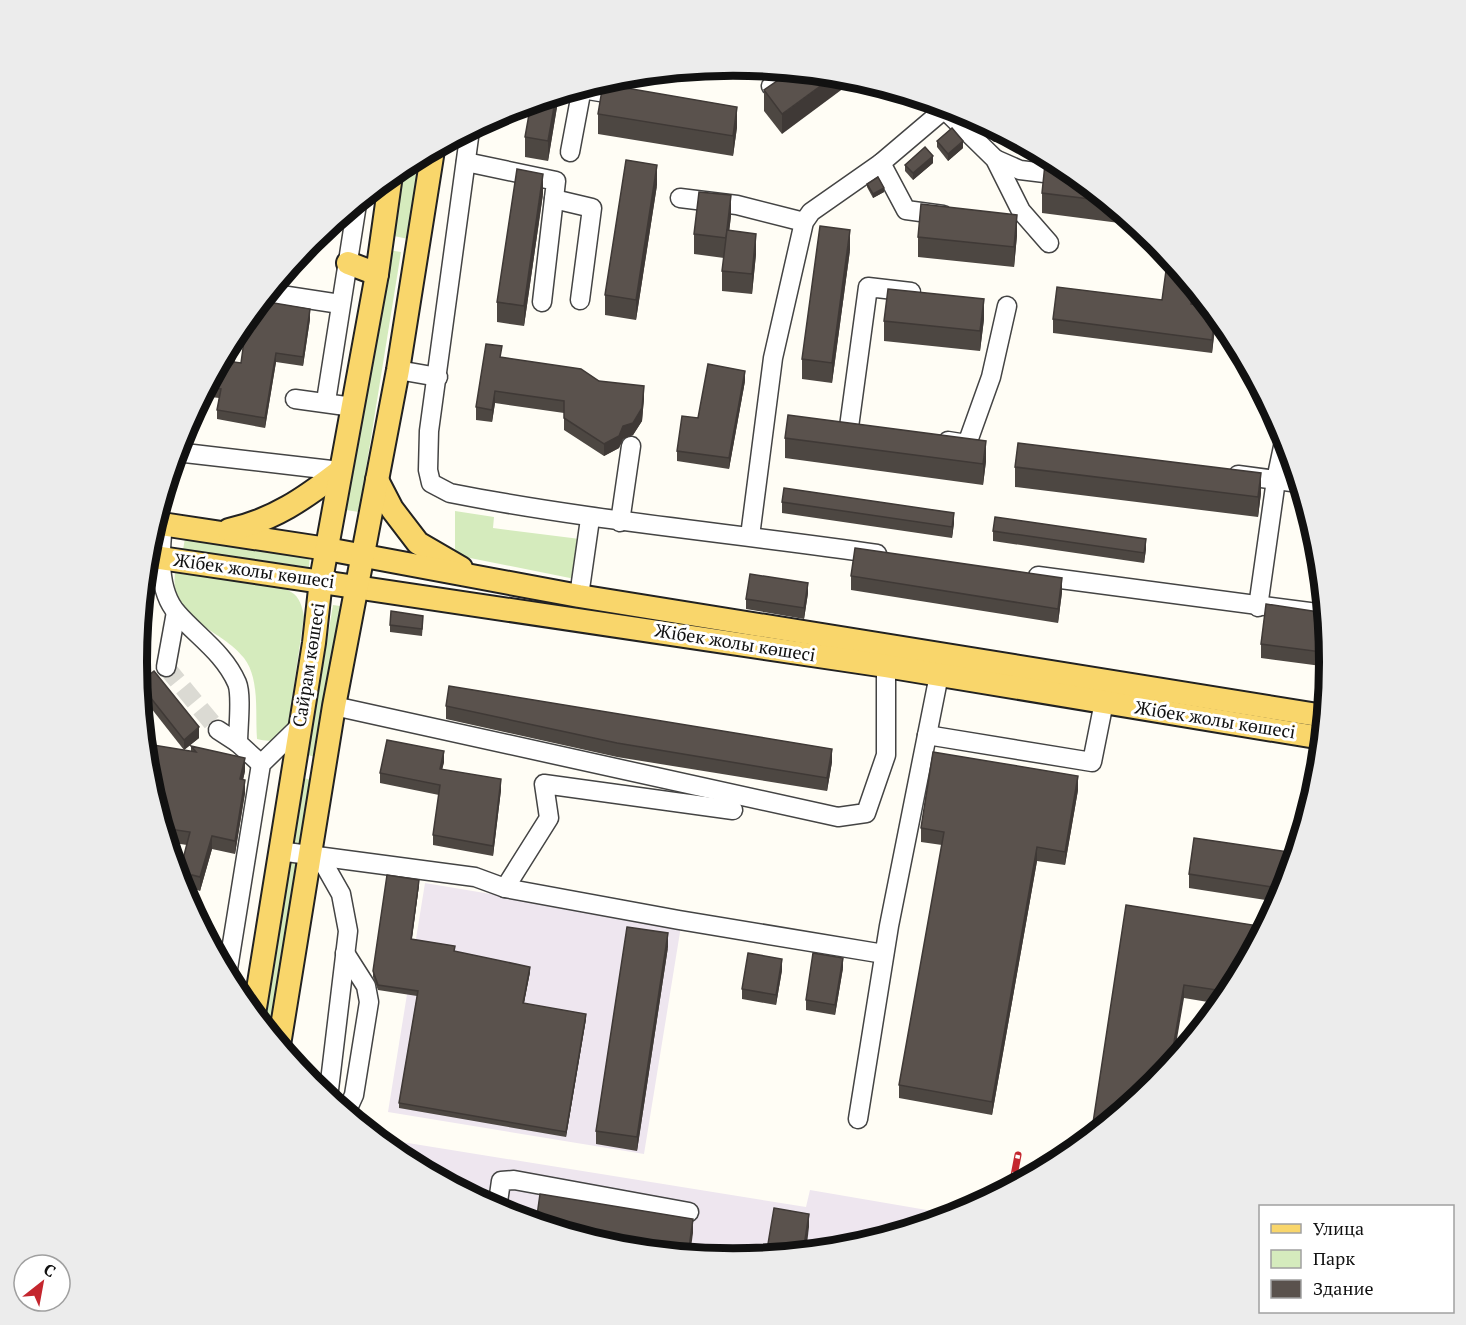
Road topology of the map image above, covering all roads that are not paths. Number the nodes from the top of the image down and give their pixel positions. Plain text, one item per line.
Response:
1 (780, 79) edge
2 (771, 86) edge
3 (601, 92) edge
4 (580, 96) edge
5 (639, 99) edge
6 (939, 114) edge
7 (960, 122) edge
8 (468, 140) edge
9 (570, 152) dead end
10 (995, 159) junction
11 (431, 160) edge
12 (465, 162) junction
13 (881, 163) junction
14 (1059, 175) edge
15 (390, 188) edge
16 (680, 198) dead end
17 (554, 199) junction
18 (355, 215) edge
19 (960, 218) edge
20 (804, 222) junction
21 (381, 240) junction
22 (1049, 243) dead end
23 (417, 246) junction
24 (348, 263) junction
25 (377, 274) junction
26 (277, 294) edge
27 (927, 294) edge
28 (580, 300) dead end
29 (542, 302) dead end
30 (340, 304) junction
31 (1007, 306) dead end
32 (398, 370) junction
33 (438, 377) junction
34 (294, 399) dead end
35 (326, 401) junction
36 (352, 407) junction
37 (825, 425) edge
38 (849, 427) junction
39 (872, 430) edge
40 (932, 439) edge
41 (631, 446) dead end
42 (186, 453) edge
43 (1281, 456) edge
44 (340, 471) junction
45 (1219, 473) edge
46 (377, 480) junction
47 (1276, 480) junction
48 (1290, 482) edge
49 (591, 519) junction
50 (620, 522) junction
51 (164, 525) edge
52 (219, 532) junction
53 (750, 536) junction
54 (327, 549) junction
55 (363, 555) junction
56 (891, 555) edge
57 (157, 557) edge
58 (156, 564) edge
59 (1019, 574) edge
60 (476, 576) junction
61 (321, 580) junction
62 (357, 587) junction
63 (579, 596) junction
64 (1258, 607) junction
65 (176, 612) junction
66 (1317, 613) edge
67 (886, 666) junction
68 (166, 667) dead end
69 (939, 675) junction
70 (1104, 702) junction
71 (334, 706) junction
72 (1317, 715) edge
73 (300, 726) junction
74 (218, 730) tunnel mouth
75 (927, 735) junction
76 (1314, 737) edge
77 (238, 742) junction
78 (261, 764) junction
79 (292, 766) junction
80 (323, 770) junction
81 (733, 810) dead end
82 (279, 850) junction
83 (315, 856) junction
84 (505, 888) junction
85 (345, 953) junction
86 (884, 954) junction
87 (229, 961) edge
88 (256, 1002) edge
89 (281, 1035) edge
90 (329, 1087) edge
91 (349, 1105) edge
92 (858, 1119) dead end
93 (498, 1199) edge
94 (689, 1212) dead end

1 - 2 street
3 - 5 street
4 - 9 street
6 - 13 street
7 - 10 street
8 - 12 street
10 - 14 street
10 - 22 street
11 - 23 main road
12 - 17 street
12 - 33 street
13 - 19 street
13 - 20 street
15 - 21 main road, Сайрам көшесі
16 - 20 street
17 - 28 street
17 - 29 street
18 - 24 street
20 - 53 street
21 - 23 main road
21 - 25 main road, Сайрам көшесі
23 - 32 main road
24 - 25 main road
24 - 30 street
25 - 36 main road, Сайрам көшесі
26 - 30 street
27 - 38 street
30 - 35 street
31 - 40 street
32 - 33 street
32 - 46 main road
33 - 49 street
34 - 35 street
35 - 36 street
36 - 44 main road, Сайрам көшесі
37 - 38 street
38 - 39 street
41 - 50 street
42 - 44 street
43 - 47 street
44 - 52 main road
44 - 54 main road, Сайрам көшесі
45 - 47 street
46 - 55 main road
46 - 60 main road
47 - 48 street
47 - 64 street
49 - 50 street
49 - 63 street
50 - 53 street
51 - 52 main road, Жібек жолы көшесі
52 - 54 main road, Жібек жолы көшесі
53 - 56 street
54 - 55 main road, Жібек жолы көшесі
54 - 61 main road, Сайрам көшесі
55 - 60 main road, Жібек жолы көшесі
55 - 62 main road, Сайрам көшесі
57 - 61 main road, Жібек жолы көшесі
58 - 65 street
59 - 64 street
60 - 63 main road, Жібек жолы көшесі
61 - 62 main road, Жібек жолы көшесі
61 - 73 main road, Сайрам көшесі
62 - 67 main road, Жібек жолы көшесі
62 - 71 main road, Сайрам көшесі
63 - 72 main road, Жібек жолы көшесі
64 - 66 street
65 - 68 street
65 - 77 street
67 - 69 main road, Жібек жолы көшесі
67 - 71 street
69 - 70 main road, Жібек жолы көшесі
69 - 75 street
70 - 75 street
70 - 76 main road, Жібек жолы көшесі
71 - 80 main road, Сайрам көшесі
73 - 78 street
73 - 79 main road, Сайрам көшесі
74 - 77 street
75 - 86 street
77 - 78 street
78 - 87 street
79 - 80 main road
79 - 82 main road, Сайрам көшесі
80 - 83 main road, Сайрам көшесі
81 - 84 street
82 - 83 street
82 - 88 main road, Сайрам көшесі
83 - 84 street
83 - 85 street
83 - 89 main road, Сайрам көшесі
84 - 86 street
85 - 90 street
85 - 91 street
86 - 92 street
93 - 94 street

